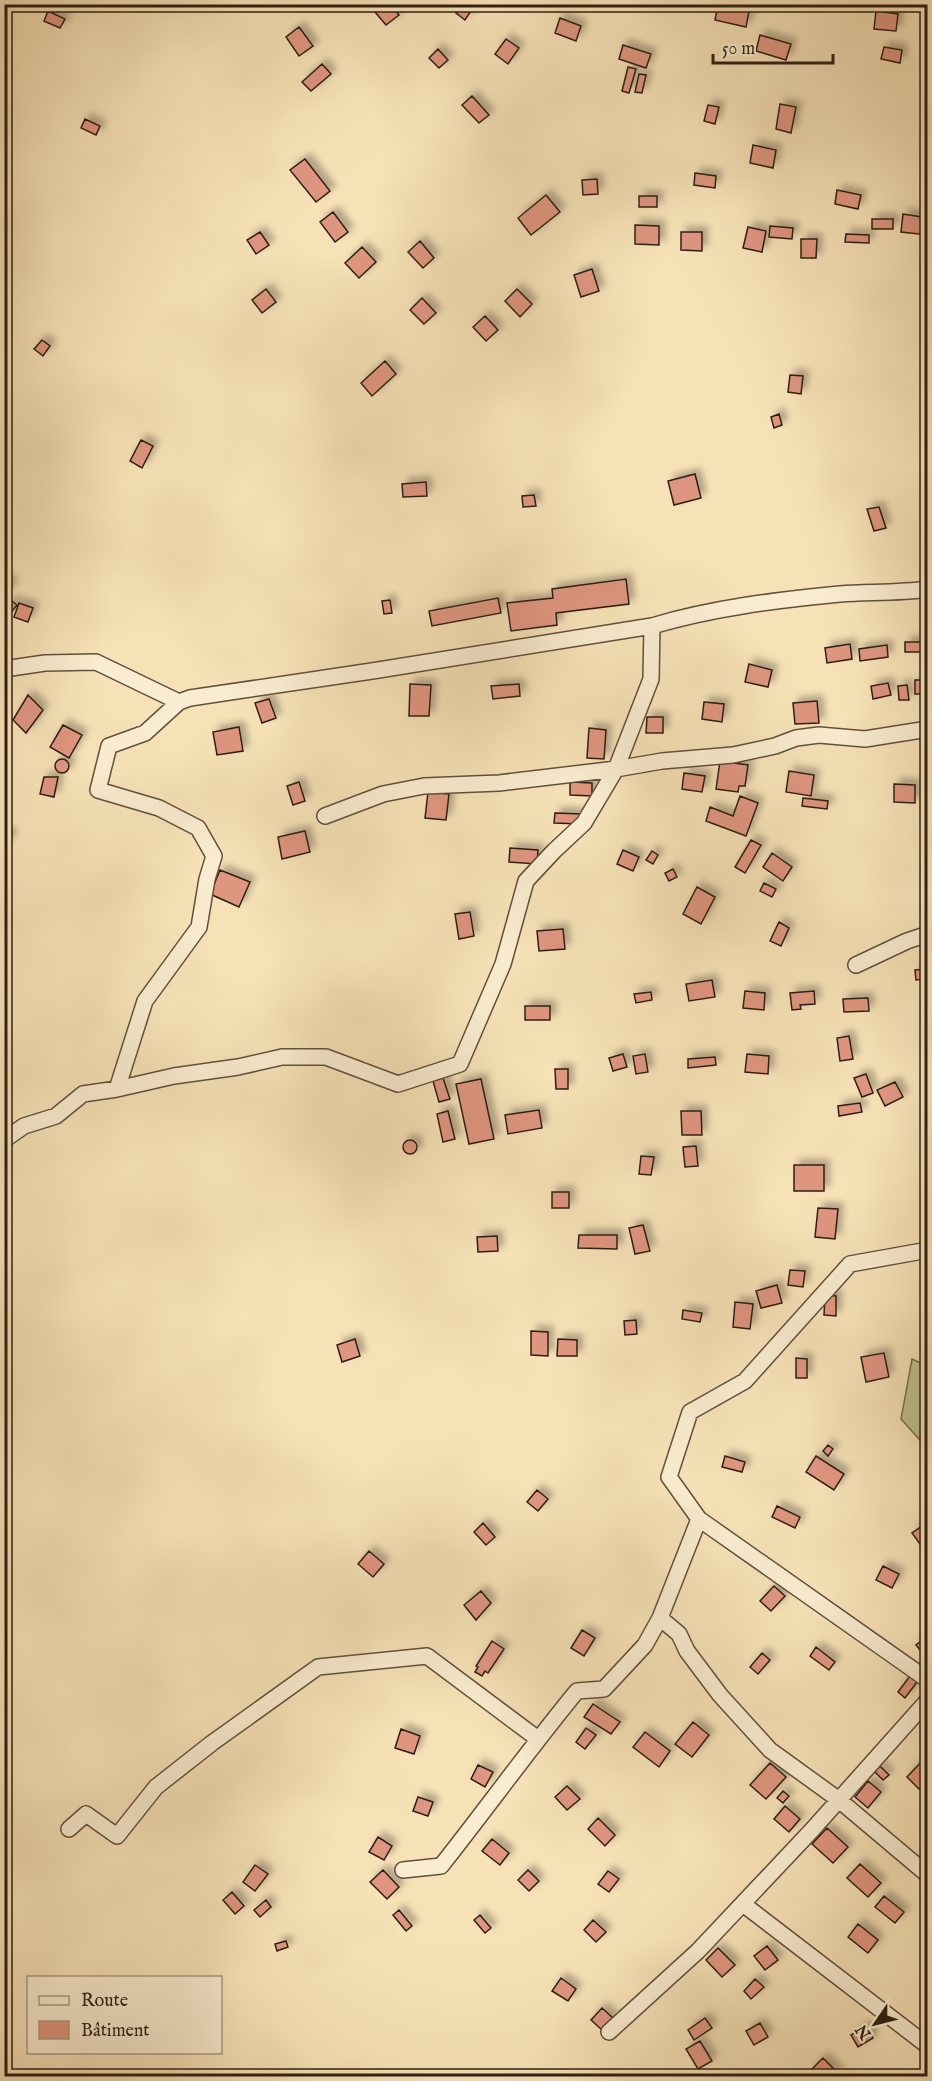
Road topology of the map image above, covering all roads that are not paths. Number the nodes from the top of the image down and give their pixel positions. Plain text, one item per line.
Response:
1 (927, 589) edge
2 (652, 626) junction
3 (4, 669) edge
4 (179, 702) junction
5 (927, 729) edge
6 (616, 769) junction
7 (325, 816) dead end
8 (927, 934) edge
9 (856, 965) dead end
10 (117, 1089) junction
11 (4, 1140) edge
12 (927, 1250) edge
13 (699, 1518) junction
14 (660, 1618) junction
15 (927, 1680) edge
16 (927, 1700) edge
17 (538, 1739) junction
18 (839, 1800) junction
19 (69, 1829) dead end
20 (403, 1869) dead end
21 (927, 1875) edge
22 (743, 1904) junction
23 (609, 2032) dead end
24 (927, 2046) edge

1 - 2 street
2 - 4 street
2 - 6 street
3 - 4 street
4 - 10 street
5 - 6 street
6 - 7 street
6 - 10 street
8 - 9 street
10 - 11 street
12 - 13 street
13 - 14 street
13 - 15 street
14 - 17 street
14 - 18 street
16 - 18 street
17 - 19 street
17 - 20 street
18 - 21 street
18 - 22 street
22 - 23 street
22 - 24 street

